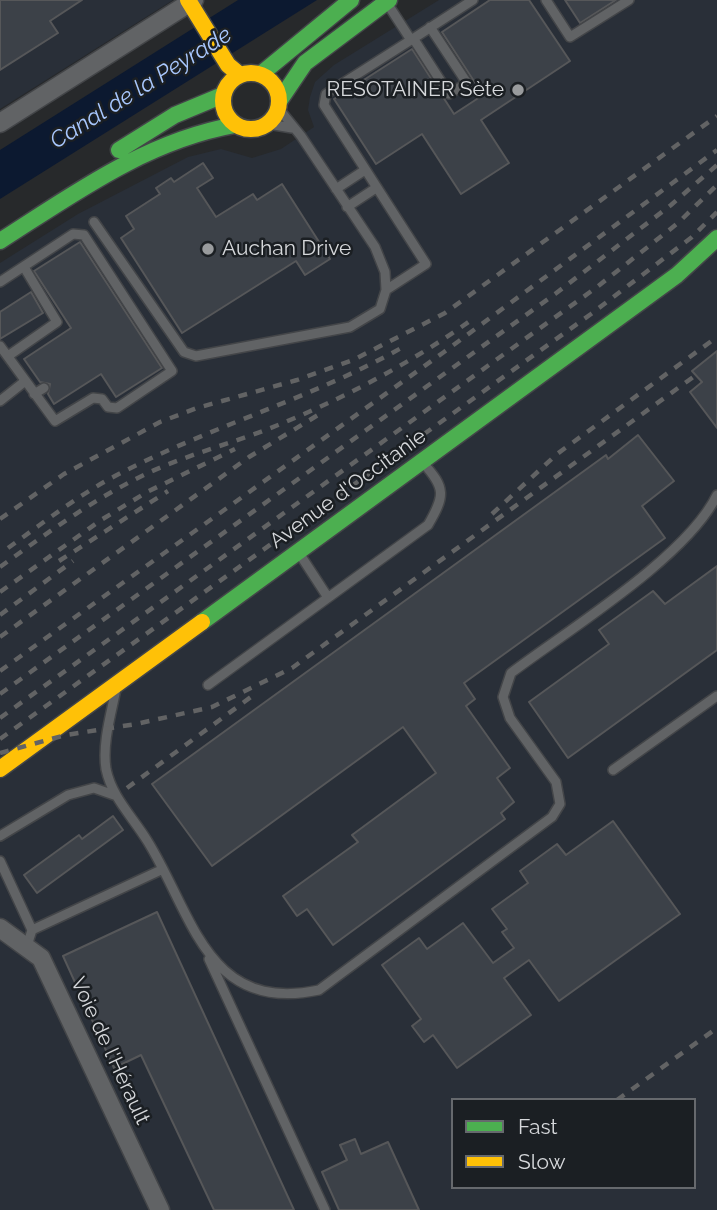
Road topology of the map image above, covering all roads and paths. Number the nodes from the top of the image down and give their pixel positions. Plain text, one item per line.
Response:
1 (351, 0) edge
2 (472, 0) edge
3 (546, 0) edge
4 (629, 0) edge
5 (387, 1) edge
6 (193, 5) edge
7 (430, 27) junction
8 (412, 39) junction
9 (233, 73) junction
10 (261, 74) junction
11 (223, 95) junction
12 (279, 104) junction
13 (0, 123) edge
14 (268, 124) junction
15 (235, 125) junction
16 (292, 128) junction
17 (365, 170) junction
18 (376, 188) junction
19 (336, 189) junction
20 (347, 207) junction
21 (94, 222) dead end
22 (0, 225) edge
23 (717, 238) edge
24 (0, 241) edge
25 (24, 267) junction
26 (1, 287) edge
27 (386, 290) junction
28 (0, 346) edge
29 (8, 356) junction
30 (24, 382) junction
31 (44, 388) dead end
32 (34, 394) junction
33 (0, 401) edge
34 (421, 462) junction
35 (717, 495) edge
36 (298, 552) junction
37 (327, 596) junction
38 (117, 684) junction
39 (208, 685) dead end
40 (717, 696) edge
41 (0, 769) edge
42 (614, 770) dead end
43 (114, 794) junction
44 (0, 836) edge
45 (0, 861) edge
46 (161, 870) junction
47 (0, 928) edge
48 (30, 938) junction
49 (206, 954) junction
50 (160, 1210) edge
51 (325, 1210) edge

1 - 10 main road
2 - 7 lane
3 - 4 lane
5 - 8 lane
5 - 12 main road
6 - 9 main road
6 - 13 street
7 - 8 lane
7 - 8 lane
8 - 17 lane
9 - 10 main road
9 - 11 main road
10 - 12 main road
11 - 15 main road
11 - 22 main road
12 - 14 main road
12 - 16 lane
14 - 15 main road
14 - 16 lane
15 - 24 main road
16 - 19 lane
17 - 18 lane
17 - 19 lane
18 - 20 lane
18 - 27 lane
19 - 20 lane
20 - 27 lane
21 - 27 lane
23 - 34 main road, Avenue d'Occitanie
25 - 26 lane
25 - 29 lane
25 - 32 lane
28 - 29 lane
29 - 30 lane
30 - 32 lane
30 - 33 lane
31 - 32 lane
34 - 36 main road, Avenue d'Occitanie
34 - 37 lane
35 - 49 lane
36 - 37 lane
36 - 38 main road, Avenue d'Occitanie
37 - 39 lane
38 - 41 main road, Avenue d'Occitanie
38 - 43 lane
40 - 42 lane
43 - 44 lane
43 - 46 lane
45 - 48 lane
46 - 48 lane
46 - 49 lane
47 - 48 street, Voie de l'Hérault
48 - 50 street, Voie de l'Hérault
49 - 51 lane

